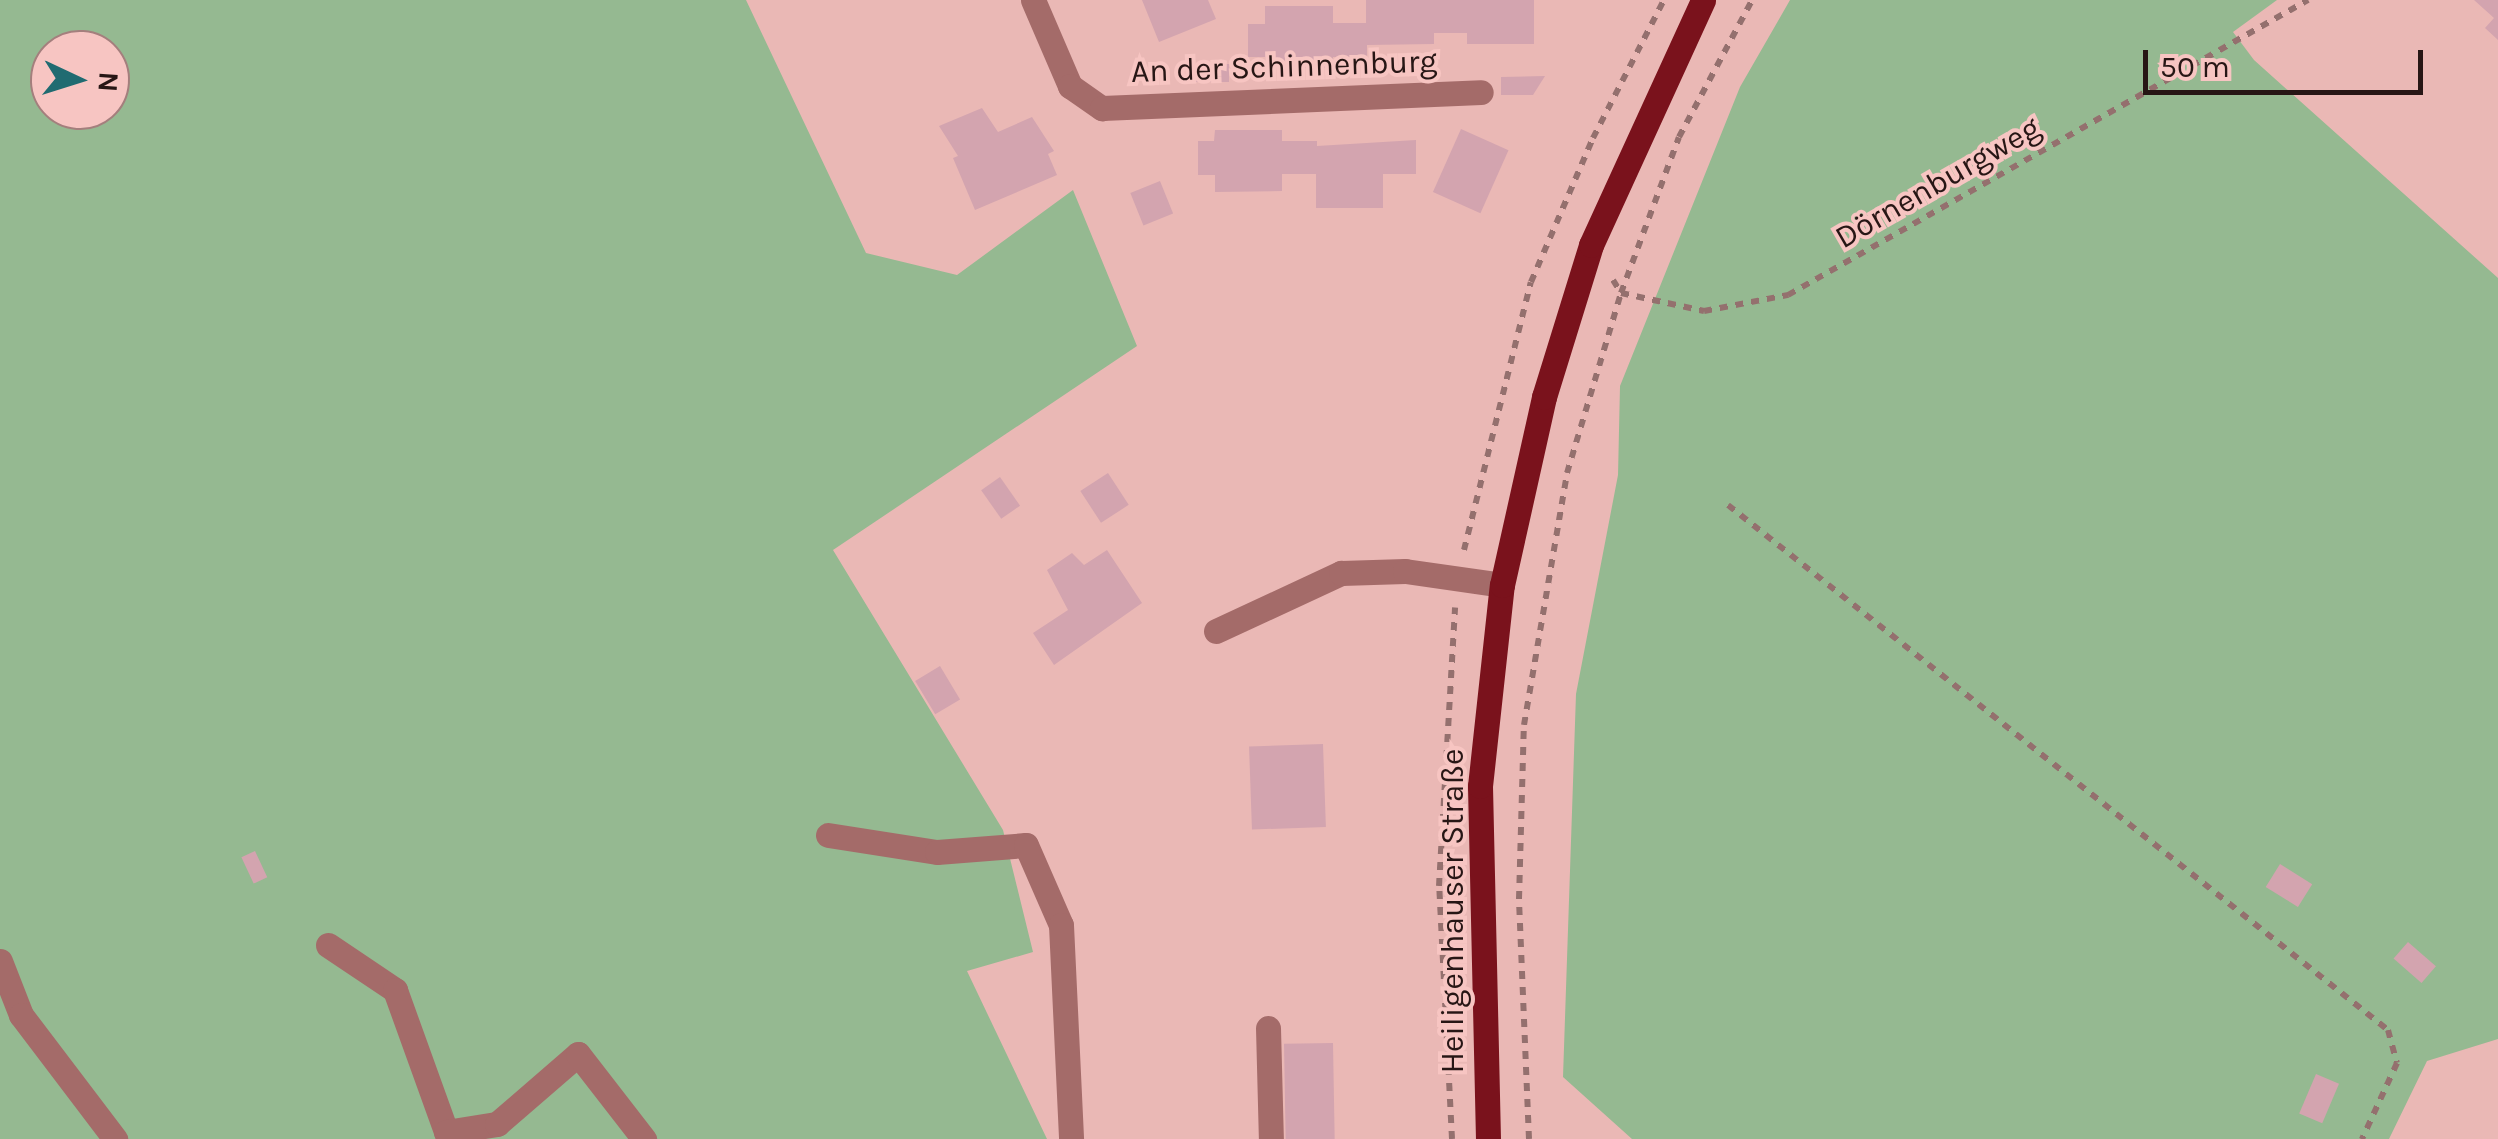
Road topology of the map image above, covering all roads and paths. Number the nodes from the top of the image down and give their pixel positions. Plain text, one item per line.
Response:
1 (1033, 0) edge
2 (1703, 0) edge
3 (1752, 0) edge
4 (2308, 0) edge
5 (1481, 92) dead end
6 (1592, 245) junction
7 (1621, 293) junction
8 (1728, 506) dead end
9 (1502, 585) junction
10 (1216, 631) dead end
11 (828, 835) dead end
12 (328, 945) dead end
13 (0, 962) edge
14 (1268, 1028) dead end
15 (115, 1139) edge
16 (644, 1139) edge
17 (1071, 1139) edge
18 (1271, 1139) edge
19 (1488, 1139) edge
20 (1529, 1139) edge
21 (2362, 1139) edge

1 - 5 street, An der Schinnenburg
2 - 6 main road, Heiligenhauser Straße
3 - 7 path
4 - 7 path, Dörnenburgweg
6 - 7 path
6 - 9 main road, Heiligenhauser Straße
7 - 20 path
8 - 21 path
9 - 10 street
9 - 19 main road, Heiligenhauser Straße
11 - 17 street
12 - 16 street
13 - 15 street
14 - 18 street

